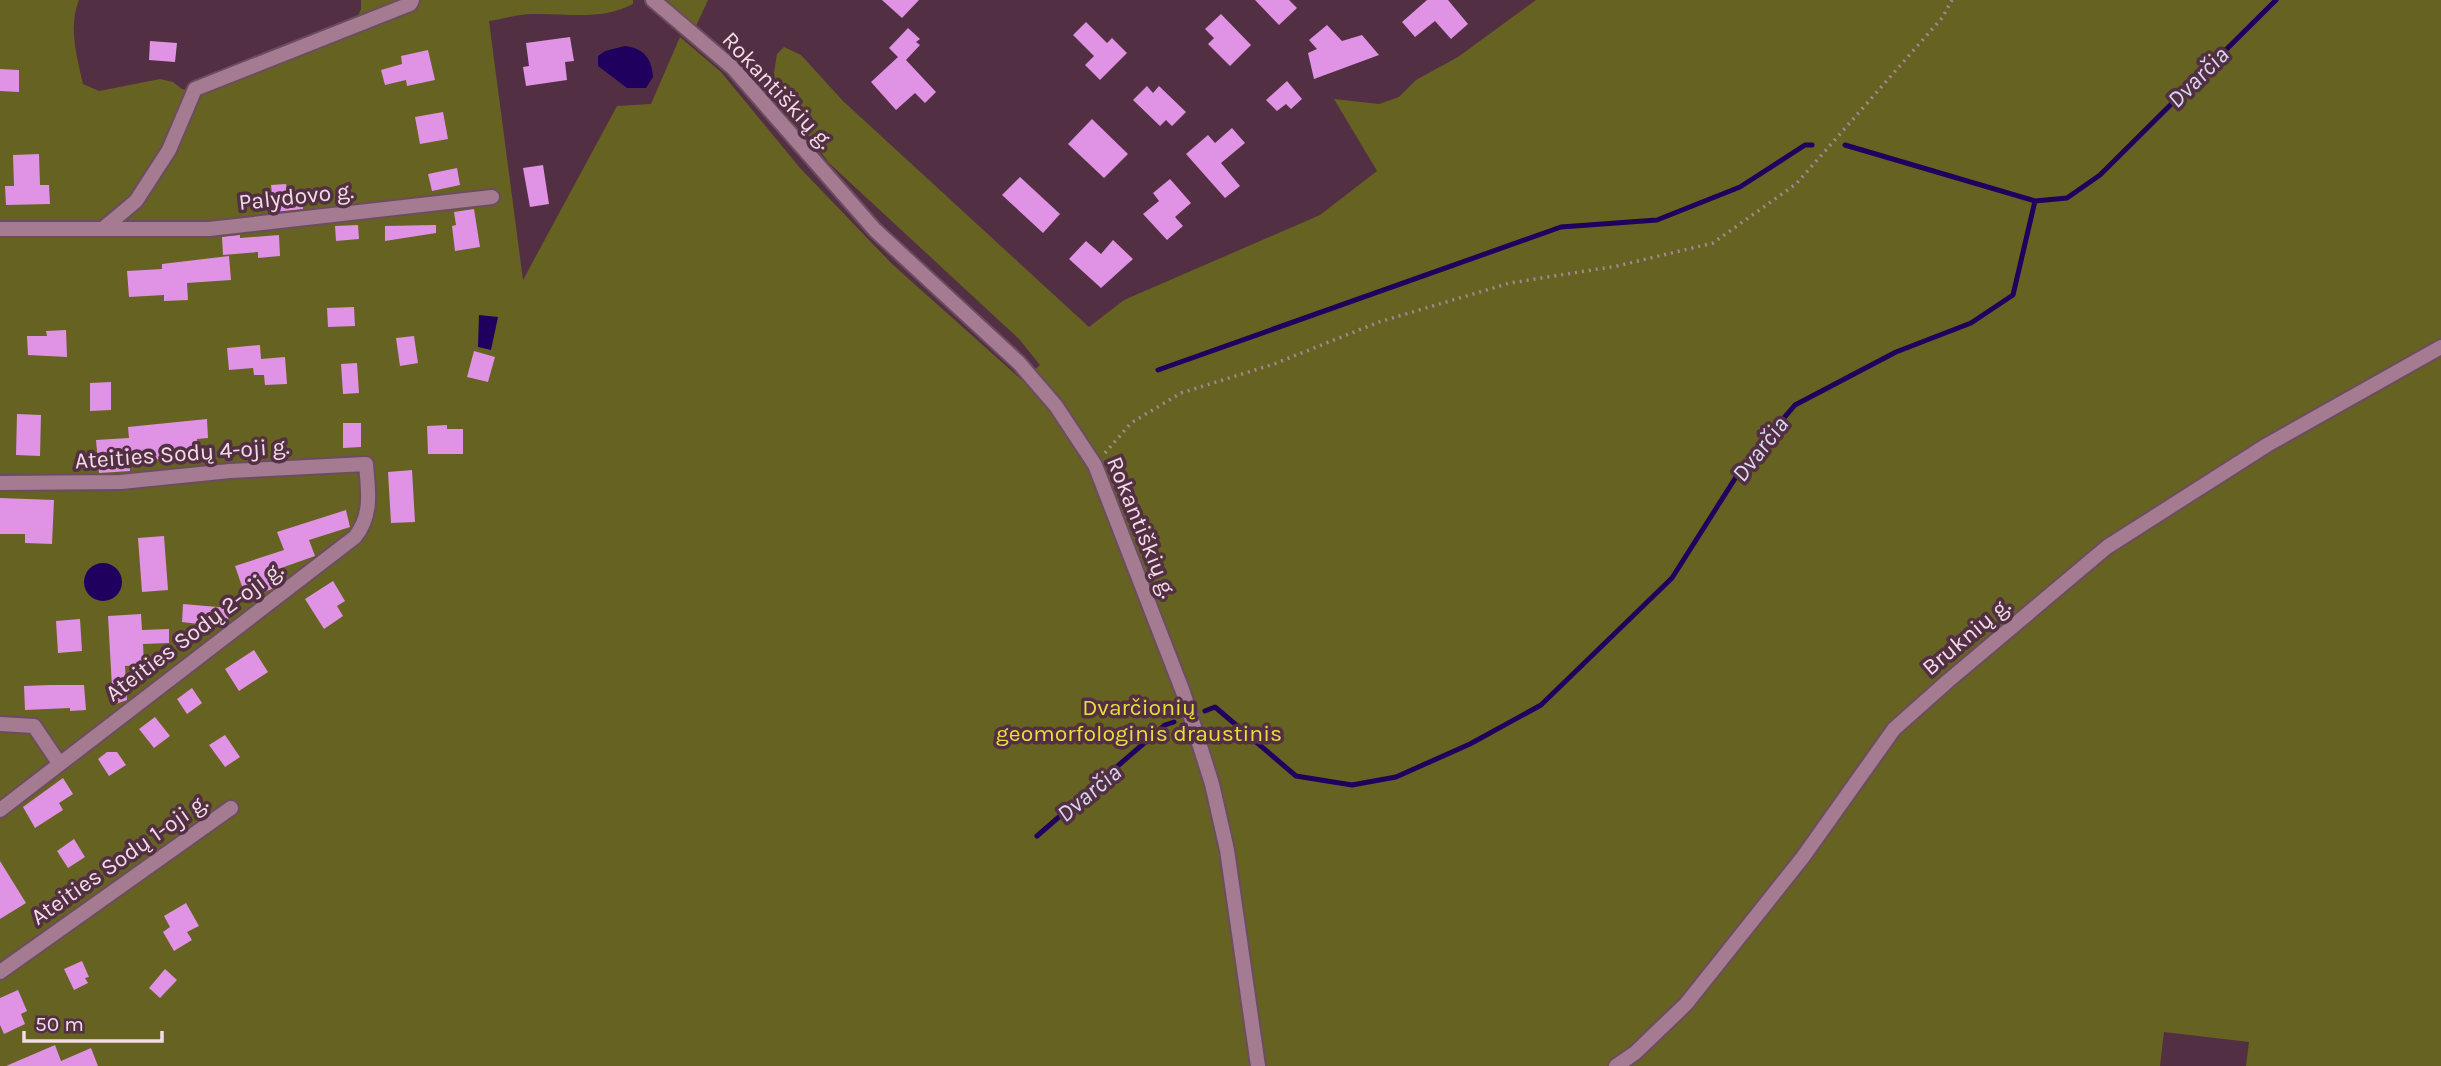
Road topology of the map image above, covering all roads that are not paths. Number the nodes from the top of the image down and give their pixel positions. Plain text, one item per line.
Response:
1 (412, 0) edge
2 (653, 0) edge
3 (492, 197) dead end
4 (106, 227) junction
5 (0, 229) edge
6 (2441, 347) edge
7 (366, 464) joint
8 (0, 483) edge
9 (0, 724) edge
10 (59, 763) junction
11 (231, 808) dead end
12 (0, 810) edge
13 (0, 972) edge
14 (1258, 1066) edge
15 (1616, 1066) edge

1 - 4 street
2 - 14 street, Rokantiškių g.
3 - 4 street, Palydovo g.
4 - 5 street, Palydovo g.
6 - 15 street, Bruknių g.
7 - 8 street, Ateities Sodų 4-oji g.
7 - 10 street, Ateities Sodų 2-oji g.
9 - 10 street
10 - 12 street, Ateities Sodų 2-oji g.
11 - 13 street, Ateities Sodų 1-oji g.

